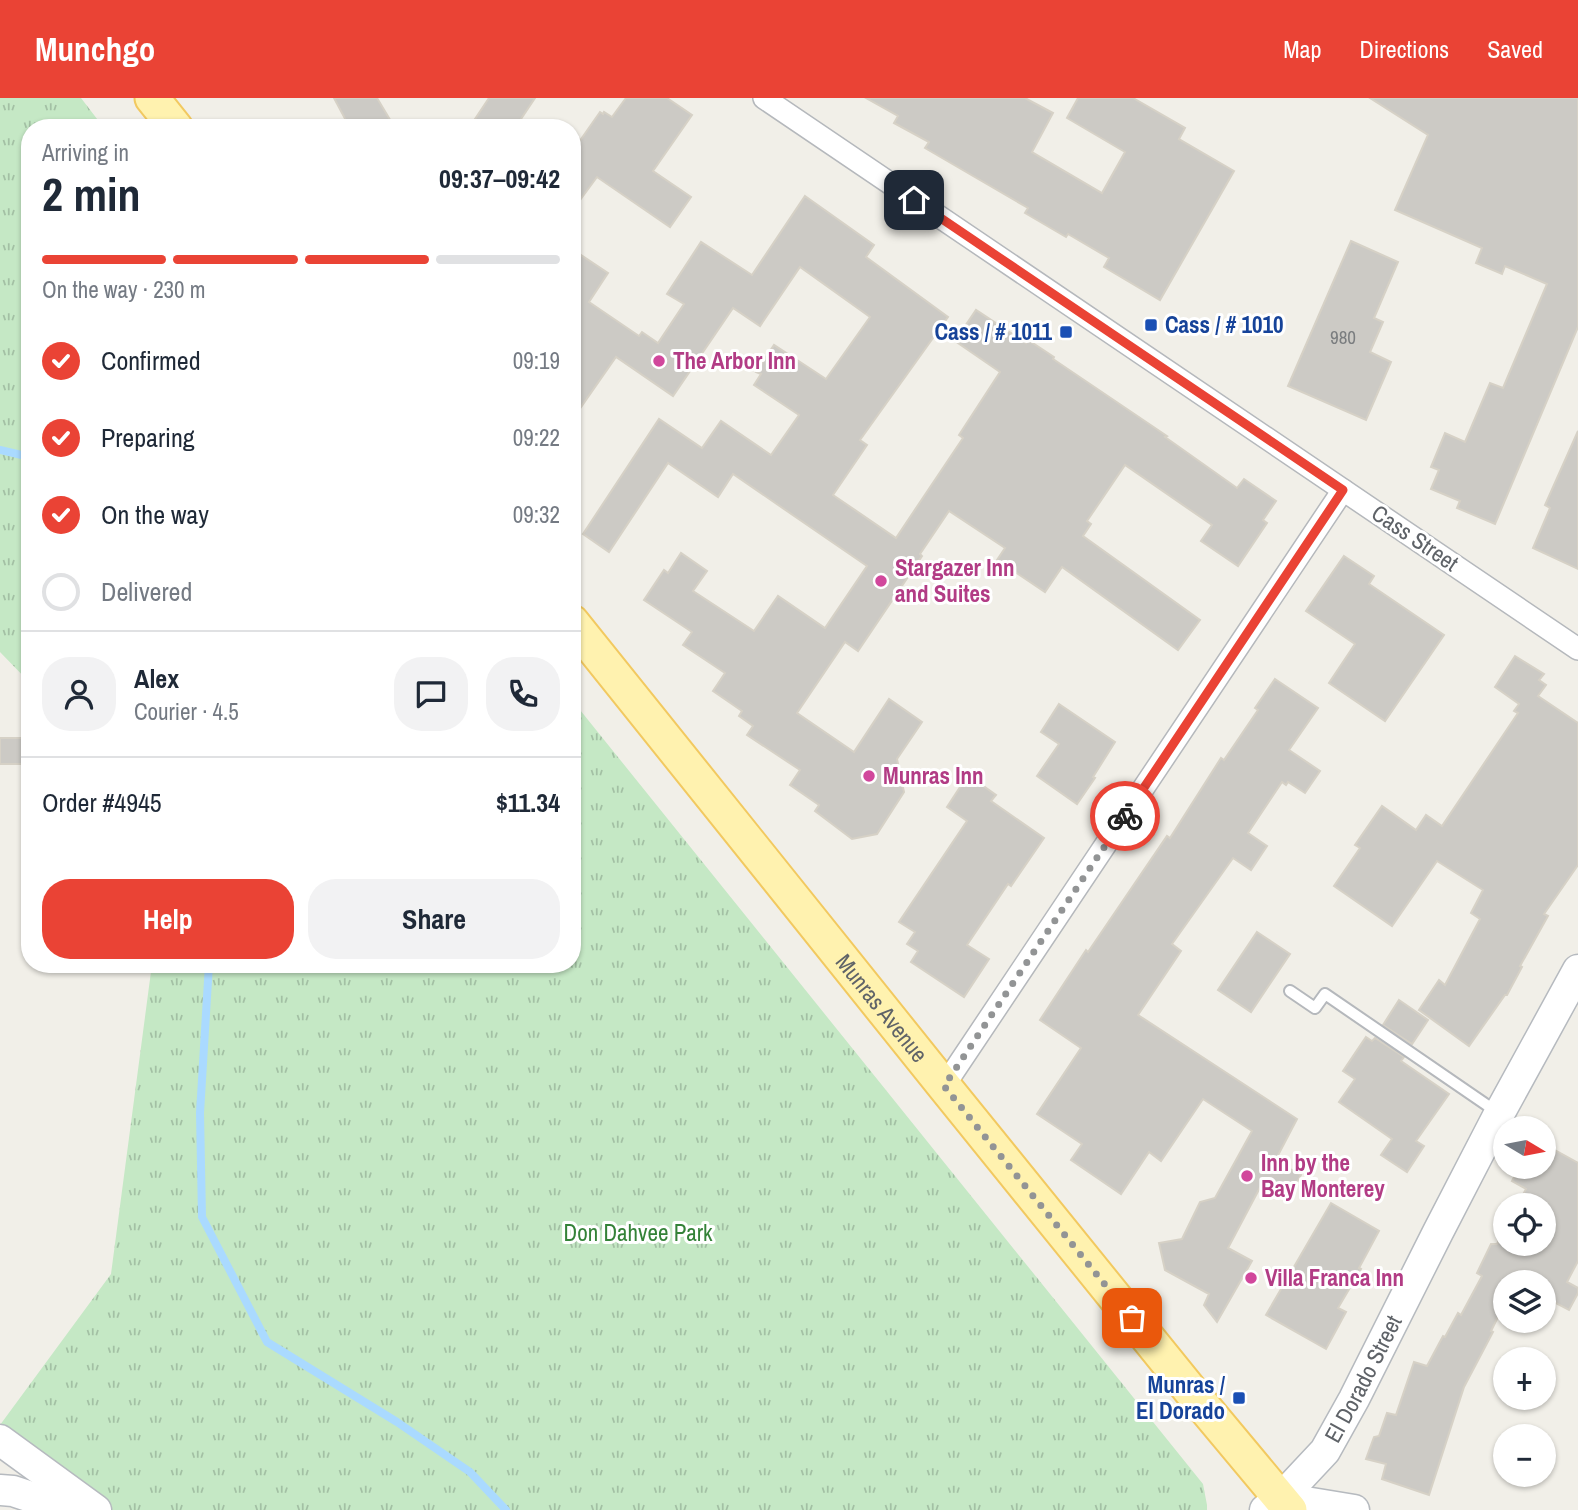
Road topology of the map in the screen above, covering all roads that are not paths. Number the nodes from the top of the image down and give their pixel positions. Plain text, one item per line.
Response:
1 (152, 98) edge
2 (764, 98) edge
3 (169, 119) edge
4 (1343, 490) junction
5 (581, 633) edge
6 (1578, 649) edge
7 (1578, 970) edge
8 (1290, 990) dead end
9 (944, 1086) junction
10 (1499, 1114) junction
11 (0, 1440) edge
12 (0, 1490) edge
13 (1278, 1506) edge
14 (70, 1510) edge
15 (96, 1510) edge
16 (1354, 1510) edge

1 - 3 main road
2 - 4 street, Cass Street
4 - 6 street, Cass Street
4 - 9 street
5 - 9 main road, Munras Avenue
7 - 10 street, El Dorado Street
8 - 10 lane
9 - 13 main road, Munras Avenue
10 - 13 street, El Dorado Street
11 - 15 street
12 - 14 street
13 - 16 street

